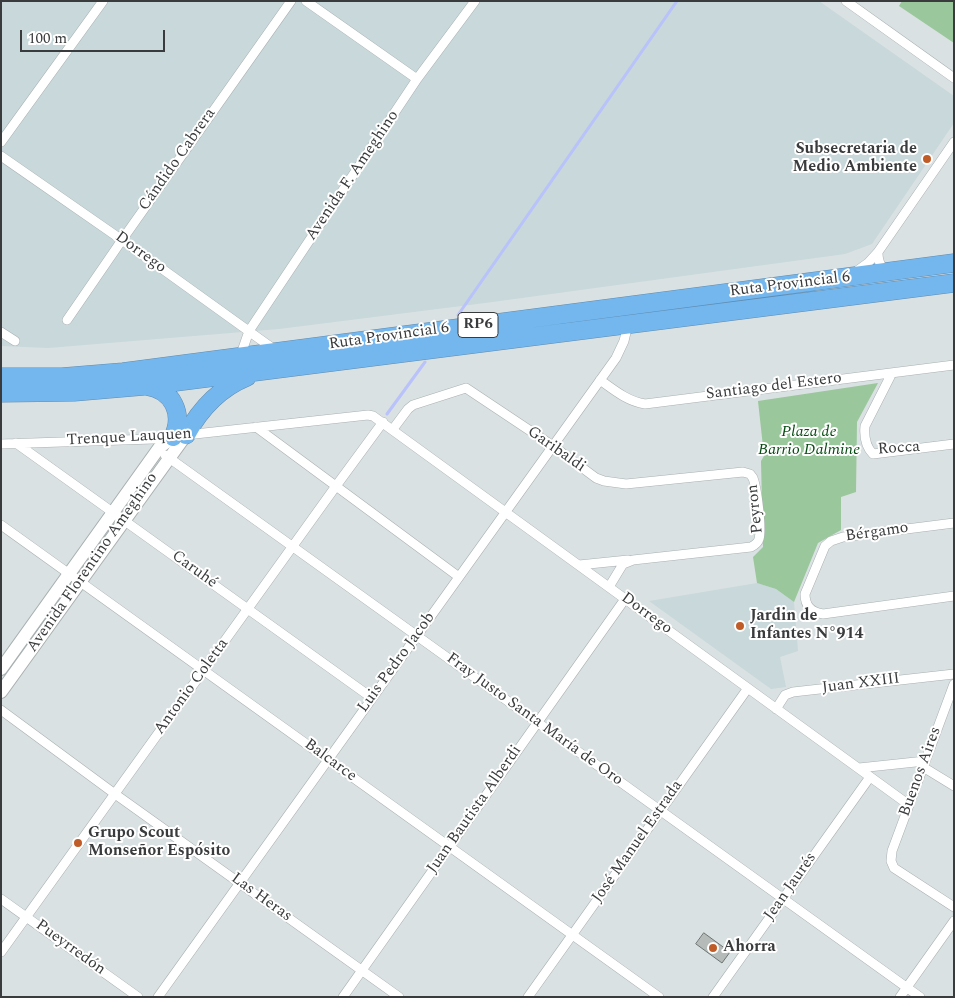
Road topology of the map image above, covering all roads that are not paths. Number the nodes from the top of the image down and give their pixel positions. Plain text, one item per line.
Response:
1 (103, 1) edge
2 (291, 1) edge
3 (306, 1) edge
4 (475, 1) edge
5 (846, 1) edge
6 (954, 78) edge
7 (417, 80) junction
8 (1, 142) edge
9 (954, 142) edge
10 (1, 156) edge
11 (122, 240) junction
12 (878, 252) junction
13 (954, 263) edge
14 (888, 272) junction
15 (847, 277) junction
16 (954, 283) edge
17 (67, 320) dead end
18 (628, 324) junction
19 (249, 331) junction
20 (1, 332) edge
21 (15, 341) dead end
22 (278, 352) junction
23 (240, 357) junction
24 (954, 365) edge
25 (262, 370) junction
26 (892, 373) junction
27 (1, 377) edge
28 (600, 380) junction
29 (144, 386) junction
30 (1, 393) edge
31 (383, 422) junction
32 (256, 427) junction
33 (392, 429) junction
34 (179, 436) junction
35 (16, 443) junction
36 (156, 443) junction
37 (1, 444) edge
38 (954, 444) edge
39 (553, 446) junction
40 (168, 457) junction
41 (743, 472) joint
42 (336, 486) junction
43 (113, 512) junction
44 (505, 512) junction
45 (124, 520) junction
46 (954, 523) edge
47 (1, 525) edge
48 (292, 546) junction
49 (633, 560) junction
50 (579, 565) junction
51 (69, 573) junction
52 (459, 577) junction
53 (80, 581) junction
54 (609, 587) junction
55 (954, 596) edge
56 (625, 599) junction
57 (248, 609) junction
58 (417, 636) junction
59 (1, 669) edge
60 (204, 670) junction
61 (954, 674) edge
62 (954, 684) edge
63 (748, 688) junction
64 (1, 692) edge
65 (372, 698) junction
66 (776, 709) junction
67 (1, 710) edge
68 (538, 722) junction
69 (328, 759) junction
70 (924, 764) junction
71 (859, 768) junction
72 (870, 777) junction
73 (954, 786) edge
74 (115, 794) junction
75 (909, 805) junction
76 (661, 811) junction
77 (450, 846) junction
78 (240, 883) junction
79 (1, 898) edge
80 (783, 898) junction
81 (954, 906) edge
82 (27, 917) junction
83 (954, 921) edge
84 (572, 934) junction
85 (1, 952) edge
86 (362, 970) junction
87 (907, 987) junction
88 (138, 997) edge
89 (158, 997) edge
90 (343, 997) edge
91 (399, 997) edge
92 (528, 997) edge
93 (660, 997) edge
94 (713, 997) edge
95 (900, 997) edge
96 (920, 997) edge

1 - 8 street
2 - 11 street, Cándido Cabrera
3 - 7 street
4 - 7 street, Avenida F. Ameghino
5 - 6 street
7 - 19 street, Avenida F. Ameghino
9 - 12 street
10 - 11 street, Dorrego
11 - 17 street, Cándido Cabrera
11 - 19 street, Dorrego
12 - 14 street
12 - 15 street
13 - 14 highway, Ruta Provincial 6 / RP6
14 - 15 highway, Ruta Provincial 6 / RP6
15 - 22 highway, Ruta Provincial 6 / RP6
16 - 18 highway, Ruta Provincial 6 / RP6
18 - 25 highway, Ruta Provincial 6 / RP6
18 - 28 street, Luis Pedro Jacob
19 - 22 street, Dorrego
19 - 23 street, Avenida F. Ameghino
20 - 21 street
22 - 23 highway, Ruta Provincial 6 / RP6
23 - 27 highway, Ruta Provincial 6 / RP6
24 - 26 street, Santiago del Estero
25 - 29 highway, Ruta Provincial 6 / RP6
25 - 34 highway
26 - 28 street, Santiago del Estero
26 - 38 street, Rocca
28 - 39 street, Luis Pedro Jacob
29 - 30 highway, Ruta Provincial 6 / RP6
29 - 34 highway
31 - 32 street, Trenque Lauquen
31 - 33 street, Dorrego
31 - 42 street, Antonio Coletta
32 - 34 street, Trenque Lauquen
32 - 42 street
33 - 39 street, Garibaldi
33 - 44 street, Dorrego
34 - 36 main road, Avenida Florentino Ameghino
34 - 40 main road, Avenida Florentino Ameghino
35 - 36 street, Trenque Lauquen
35 - 37 street, Trenque Lauquen
35 - 43 street, Caruhé
36 - 40 street, Fray Justo Santa María de Oro
36 - 43 main road, Avenida Florentino Ameghino
39 - 41 street, Garibaldi
39 - 44 street, Luis Pedro Jacob
40 - 45 main road, Avenida Florentino Ameghino
40 - 48 street, Fray Justo Santa María de Oro
41 - 49 street, Peyron
42 - 48 street, Antonio Coletta
42 - 52 street
43 - 45 street, Caruhé
43 - 51 main road, Avenida Florentino Ameghino
44 - 50 street, Dorrego
44 - 52 street, Luis Pedro Jacob
45 - 53 main road, Avenida Florentino Ameghino
45 - 57 street, Caruhé
46 - 55 street, Bérgamo
47 - 51 street, Balcarce
48 - 57 street, Antonio Coletta
48 - 58 street, Fray Justo Santa María de Oro
49 - 50 street
49 - 54 street
50 - 54 street, Dorrego
51 - 53 street, Balcarce
51 - 59 main road, Avenida Florentino Ameghino
52 - 58 street, Luis Pedro Jacob
53 - 60 street, Balcarce
53 - 64 main road, Avenida Florentino Ameghino
54 - 56 street, Dorrego
56 - 63 street, Dorrego
56 - 68 street, Juan Bautista Alberdi
57 - 60 street, Antonio Coletta
57 - 65 street, Caruhé
58 - 65 street, Luis Pedro Jacob
58 - 68 street, Fray Justo Santa María de Oro
60 - 69 street, Balcarce
60 - 74 street, Antonio Coletta
61 - 66 street, Juan XXIII
62 - 70 street, Buenos Aires
63 - 66 street, Dorrego
63 - 76 street, José Manuel Estrada
65 - 69 street, Luis Pedro Jacob
66 - 71 street, Dorrego
67 - 74 street, Las Heras
68 - 76 street, Fray Justo Santa María de Oro
68 - 77 street, Juan Bautista Alberdi
69 - 77 street, Balcarce
69 - 78 street, Luis Pedro Jacob
70 - 71 street
70 - 73 street
70 - 75 street, Buenos Aires
71 - 72 street, Dorrego
72 - 75 street, Dorrego
72 - 80 street, Jean Jaurés
74 - 78 street, Las Heras
74 - 82 street, Antonio Coletta
75 - 81 street, Buenos Aires
76 - 80 street, Fray Justo Santa María de Oro
76 - 84 street, José Manuel Estrada
77 - 84 street, Balcarce
77 - 86 street, Juan Bautista Alberdi
78 - 86 street, Las Heras
78 - 89 street, Luis Pedro Jacob
79 - 82 street, Pueyrredón
80 - 87 street, Fray Justo Santa María de Oro
80 - 94 street, Jean Jaurés
82 - 85 street, Antonio Coletta
82 - 88 street, Pueyrredón
83 - 87 street
84 - 92 street, José Manuel Estrada
84 - 93 street, Balcarce
86 - 90 street, Juan Bautista Alberdi
86 - 91 street, Las Heras
87 - 95 street
87 - 96 street, Fray Justo Santa María de Oro

